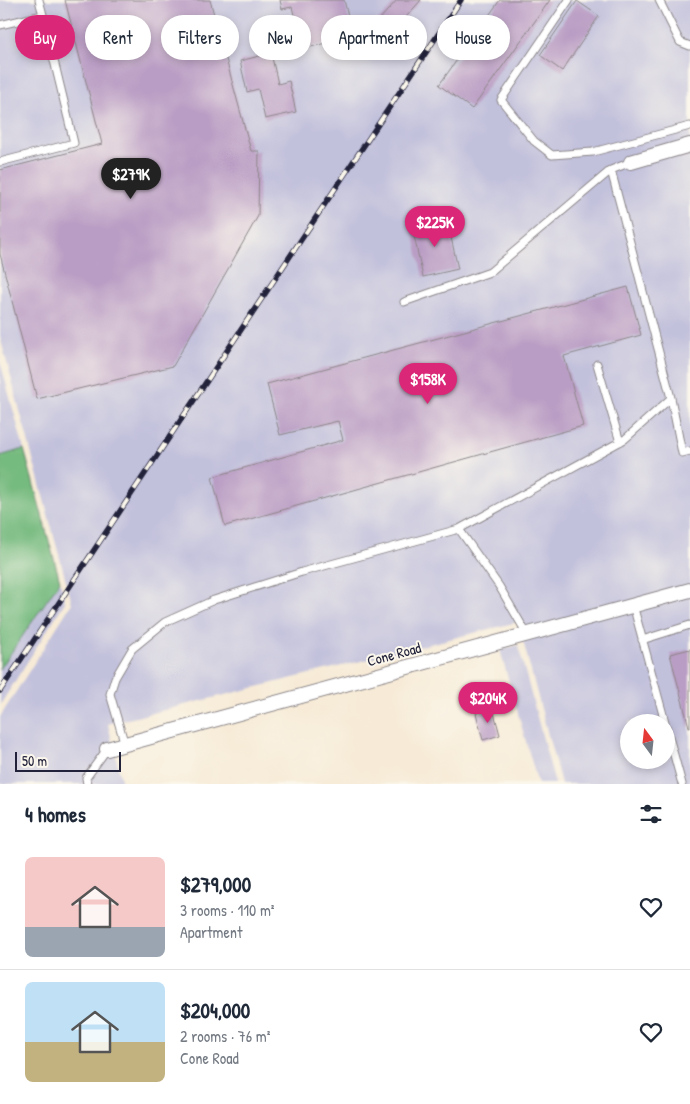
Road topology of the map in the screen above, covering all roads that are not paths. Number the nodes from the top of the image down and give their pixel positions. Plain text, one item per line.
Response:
1 (39, 0) edge
2 (569, 0) edge
3 (659, 0) edge
4 (43, 15) edge
5 (15, 22) edge
6 (0, 25) edge
7 (690, 46) edge
8 (54, 60) edge
9 (690, 126) edge
10 (690, 145) edge
11 (0, 162) edge
12 (631, 162) joint
13 (611, 170) junction
14 (404, 302) dead end
15 (598, 364) dead end
16 (671, 398) junction
17 (620, 442) junction
18 (690, 451) edge
19 (458, 529) junction
20 (690, 590) edge
21 (633, 605) junction
22 (690, 625) edge
23 (527, 634) junction
24 (642, 640) junction
25 (663, 714) edge
26 (124, 745) junction
27 (107, 749) joint
28 (675, 758) edge
29 (87, 784) edge
30 (682, 784) edge

1 - 4 lane
2 - 9 lane
3 - 7 lane
5 - 6 lane
8 - 11 lane
10 - 12 street
12 - 13 lane
13 - 14 lane
13 - 16 lane
15 - 17 lane
16 - 17 lane
16 - 18 lane
17 - 19 lane
19 - 23 lane
19 - 26 lane
20 - 21 street, Cone Road
21 - 23 street, Cone Road
21 - 24 lane
22 - 24 lane
23 - 26 street, Cone Road
24 - 25 lane
26 - 27 street, Cone Road
27 - 29 lane
28 - 30 lane

